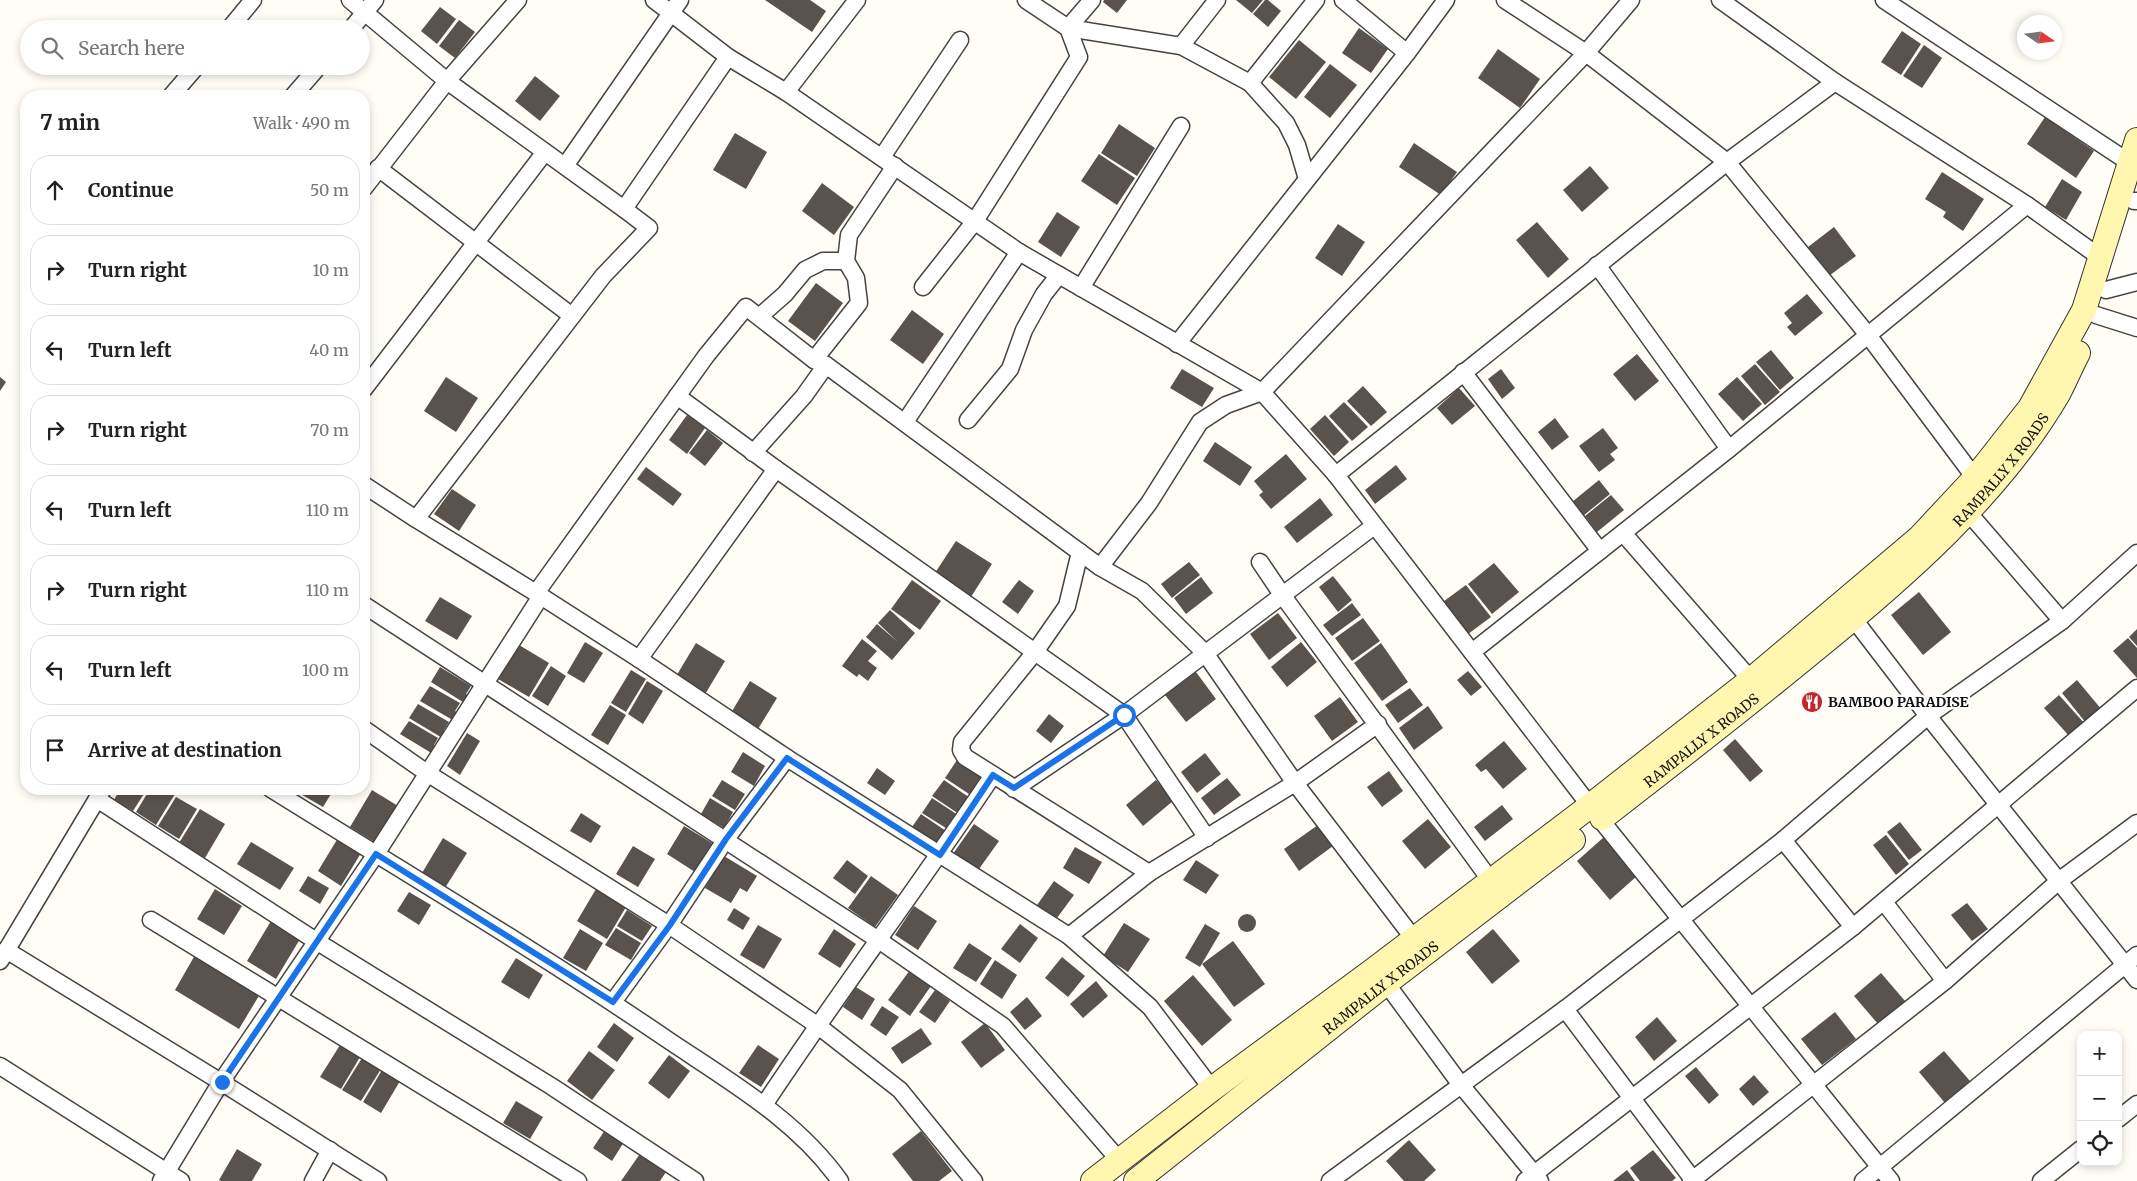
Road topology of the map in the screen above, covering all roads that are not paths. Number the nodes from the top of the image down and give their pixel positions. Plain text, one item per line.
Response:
1 (253, 0) edge
2 (350, 0) edge
3 (518, 0) edge
4 (654, 0) edge
5 (680, 0) edge
6 (857, 0) edge
7 (1026, 0) edge
8 (1092, 0) edge
9 (1217, 0) edge
10 (1316, 0) edge
11 (1343, 0) edge
12 (1446, 0) edge
13 (1504, 0) edge
14 (1631, 0) edge
15 (1720, 0) edge
16 (1884, 0) edge
17 (370, 6) edge
18 (1907, 7) edge
19 (670, 13) junction
20 (236, 20) edge
21 (358, 20) edge
22 (1068, 28) junction
23 (960, 40) dead end
24 (1181, 46) junction
25 (1406, 53) junction
26 (1586, 54) junction
27 (728, 57) junction
28 (189, 75) edge
29 (311, 75) edge
30 (447, 81) junction
31 (1835, 82) junction
32 (1250, 83) junction
33 (176, 90) edge
34 (298, 90) edge
35 (786, 92) junction
36 (1181, 126) dead end
37 (2137, 140) edge
38 (545, 152) junction
39 (888, 161) junction
40 (1728, 162) junction
41 (2130, 163) junction
42 (565, 166) junction
43 (378, 168) junction
44 (370, 179) edge
45 (1307, 179) junction
46 (2136, 198) edge
47 (2027, 205) junction
48 (624, 209) junction
49 (975, 221) junction
50 (476, 242) junction
51 (1019, 252) junction
52 (2101, 258) junction
53 (846, 261) junction
54 (1598, 264) junction
55 (1059, 275) junction
56 (2137, 282) edge
57 (923, 287) dead end
58 (1081, 288) junction
59 (2106, 290) junction
60 (2096, 315) junction
61 (572, 316) junction
62 (759, 317) junction
63 (2137, 328) edge
64 (1868, 335) junction
65 (1177, 344) junction
66 (820, 362) junction
67 (1463, 372) junction
68 (370, 381) edge
69 (1262, 392) junction
70 (677, 396) junction
71 (968, 420) dead end
72 (905, 422) junction
73 (1729, 449) junction
74 (753, 453) junction
75 (776, 469) junction
76 (1336, 474) junction
77 (1975, 478) junction
78 (370, 489) edge
79 (1967, 511) junction
80 (416, 519) junction
81 (1374, 526) junction
82 (1623, 533) junction
83 (1600, 551) junction
84 (1080, 552) junction
85 (2137, 553) edge
86 (1260, 562) dead end
87 (1100, 567) junction
88 (539, 594) junction
89 (1283, 596) junction
90 (370, 609) edge
91 (1853, 618) junction
92 (2062, 621) junction
93 (1035, 652) junction
94 (1472, 652) junction
95 (1205, 653) junction
96 (639, 658) junction
97 (1751, 680) junction
98 (484, 684) junction
99 (2137, 688) edge
100 (1124, 715) junction
101 (1928, 716) junction
102 (1378, 724) junction
103 (370, 733) edge
104 (787, 758) junction
105 (427, 773) junction
106 (993, 775) junction
107 (1295, 783) junction
108 (1014, 788) junction
109 (99, 795) edge
110 (101, 795) edge
111 (281, 795) edge
112 (2000, 805) junction
113 (1595, 813) junction
114 (2137, 823) edge
115 (1207, 838) junction
116 (726, 839) junction
117 (1783, 840) junction
118 (376, 854) junction
119 (940, 855) junction
120 (1149, 873) junction
121 (2060, 880) junction
122 (1491, 881) junction
123 (1884, 902) junction
124 (1681, 919) junction
125 (151, 920) dead end
126 (670, 925) junction
127 (1853, 927) junction
128 (1069, 936) junction
129 (1414, 939) junction
130 (316, 940) junction
131 (880, 941) junction
132 (3, 955) edge
133 (2131, 960) edge
134 (1945, 980) junction
135 (2137, 980) edge
136 (1386, 983) junction
137 (278, 998) junction
138 (613, 1002) junction
139 (1751, 1006) junction
140 (1565, 1009) junction
141 (817, 1025) junction
142 (0, 1066) edge
143 (222, 1082) junction
144 (1812, 1084) junction
145 (1461, 1085) junction
146 (1212, 1089) junction
147 (1632, 1097) junction
148 (2137, 1104) edge
149 (764, 1105) junction
150 (2122, 1116) edge
151 (330, 1150) junction
152 (2077, 1152) edge
153 (1119, 1160) junction
154 (1880, 1168) junction
155 (164, 1176) edge
156 (1533, 1179) edge
157 (181, 1181) edge
158 (313, 1181) edge
159 (378, 1181) edge
160 (578, 1181) edge
161 (695, 1181) edge
162 (840, 1181) edge
163 (974, 1181) edge
164 (1094, 1181) edge
165 (1136, 1181) edge
166 (1330, 1181) edge
167 (1692, 1181) edge
168 (1863, 1181) edge
169 (1891, 1181) edge
170 (2041, 1181) edge

1 - 20 street
2 - 17 street
3 - 30 street
4 - 19 street
5 - 19 street
6 - 35 street
7 - 22 street
8 - 22 street
9 - 24 street
10 - 32 street
11 - 25 street
12 - 25 street
13 - 26 street
14 - 26 street
15 - 31 street
16 - 18 street
17 - 21 street
17 - 30 street
18 - 41 street
19 - 27 street
19 - 42 street
22 - 24 street
22 - 49 street
23 - 39 street
24 - 32 street
25 - 45 street
26 - 40 street
26 - 69 street
27 - 35 street
27 - 48 street
28 - 33 street
29 - 34 street
30 - 38 street
30 - 43 street
31 - 40 street
31 - 47 street
32 - 45 street
35 - 39 street
36 - 58 street
37 - 41 main road
38 - 42 street
38 - 50 street
39 - 49 street
39 - 53 street
40 - 54 street
40 - 64 street
41 - 52 main road
42 - 48 street
43 - 44 street
43 - 50 street
45 - 65 street
46 - 59 main road, RAMPALLY X ROADS
47 - 52 street
47 - 64 street
48 - 61 street
49 - 51 street
49 - 57 street
50 - 61 street
50 - 68 street
51 - 55 street
51 - 72 street
52 - 77 main road
53 - 62 street
53 - 66 street
54 - 67 street
54 - 73 street
55 - 58 street
55 - 71 street
56 - 59 street
58 - 65 street
59 - 60 main road, RAMPALLY X ROADS
60 - 63 street
60 - 79 main road, RAMPALLY X ROADS
61 - 80 street
62 - 66 street
62 - 70 street
64 - 73 street
64 - 77 street
65 - 69 street
66 - 72 street
66 - 74 street
67 - 76 street
67 - 83 street
69 - 76 street
69 - 87 street
70 - 74 street
70 - 88 street
72 - 84 street
73 - 82 street
74 - 75 street
75 - 93 street
75 - 96 street
76 - 81 street
77 - 97 main road
78 - 80 street
79 - 91 main road, RAMPALLY X ROADS
79 - 92 street
80 - 88 street
81 - 89 street
81 - 94 street
82 - 83 street
82 - 97 street
83 - 94 street
84 - 87 street
84 - 93 street
85 - 92 street
86 - 89 street
87 - 95 street
88 - 96 street
88 - 98 street
89 - 95 street
89 - 102 street
90 - 98 street
91 - 101 street
91 - 113 main road, RAMPALLY X ROADS
92 - 101 street
93 - 100 street
93 - 106 street
94 - 113 street
95 - 100 street
95 - 107 street
96 - 104 street
97 - 113 main road
98 - 105 street
98 - 116 street
99 - 112 street
100 - 108 street
100 - 115 street
101 - 112 street
101 - 117 street
102 - 107 street
102 - 122 street
103 - 105 street
104 - 116 street
104 - 119 street
105 - 118 street
105 - 126 street
106 - 108 street
106 - 119 street
107 - 115 street
107 - 129 street
108 - 120 street
109 - 132 street
110 - 130 street
111 - 118 street
112 - 121 street
112 - 123 street
113 - 122 main road
113 - 124 street
113 - 136 main road, RAMPALLY X ROADS
114 - 121 street
115 - 120 street
116 - 126 street
116 - 131 street
117 - 124 street
117 - 127 street
118 - 130 street
118 - 138 street
119 - 128 street
119 - 131 street
120 - 128 street
121 - 133 street
121 - 134 street
122 - 129 main road
123 - 127 street
123 - 134 street
124 - 139 street
124 - 140 street
125 - 137 street
126 - 138 street
126 - 141 street
127 - 139 street
128 - 146 street
129 - 146 main road
130 - 137 street
130 - 161 street
131 - 141 street
131 - 153 street
132 - 143 street
133 - 135 street
133 - 154 street
134 - 144 street
136 - 145 street
136 - 165 main road, RAMPALLY X ROADS
137 - 143 street
137 - 160 street
138 - 149 street
139 - 144 street
139 - 147 street
140 - 145 street
140 - 147 street
141 - 149 street
141 - 163 street
142 - 155 street
143 - 151 street
143 - 155 street
144 - 154 street
144 - 167 street
145 - 156 street
145 - 166 street
146 - 153 main road
147 - 156 street
147 - 167 street
148 - 150 street
149 - 162 street
151 - 158 street
151 - 159 street
152 - 170 street
153 - 164 main road
154 - 168 street
154 - 169 street
155 - 157 street

